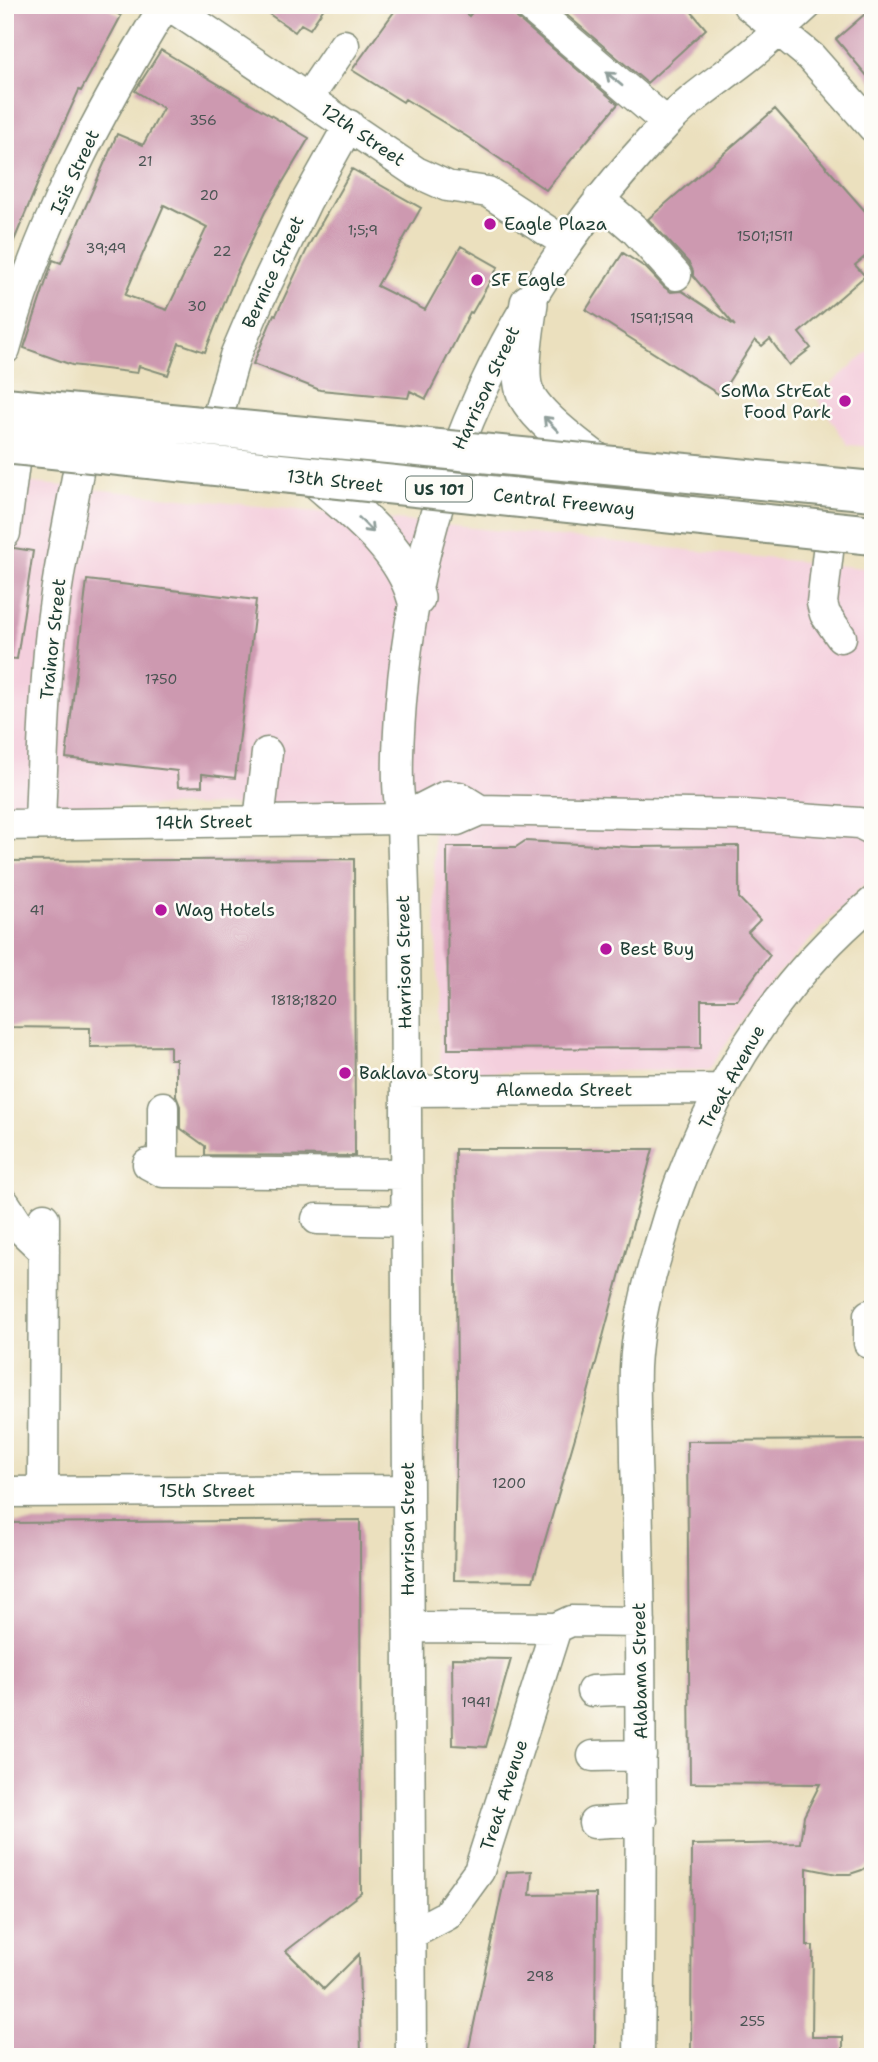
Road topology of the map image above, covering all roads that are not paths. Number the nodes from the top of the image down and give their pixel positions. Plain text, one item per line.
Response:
1 (167, 5) edge
2 (748, 5) edge
3 (807, 5) edge
4 (537, 13) edge
5 (778, 31) junction
6 (344, 45) dead end
7 (308, 98) junction
8 (667, 123) junction
9 (349, 125) junction
10 (873, 127) edge
11 (599, 199) junction
12 (566, 243) junction
13 (676, 275) dead end
14 (528, 303) junction
15 (5, 349) edge
16 (5, 406) edge
17 (215, 426) junction
18 (9, 446) edge
19 (456, 452) junction
20 (81, 456) junction
21 (604, 467) junction
22 (316, 479) junction
23 (441, 493) junction
24 (873, 493) edge
25 (5, 533) edge
26 (830, 536) junction
27 (873, 538) edge
28 (416, 598) junction
29 (841, 638) dead end
30 (267, 753) dead end
31 (402, 819) junction
32 (259, 821) junction
33 (40, 824) junction
34 (5, 825) edge
35 (873, 830) edge
36 (873, 902) edge
37 (722, 1089) junction
38 (405, 1091) junction
39 (163, 1107) dead end
40 (406, 1174) junction
41 (5, 1205) edge
42 (44, 1217) dead end
43 (317, 1219) dead end
44 (406, 1221) junction
45 (44, 1251) junction
46 (647, 1286) joint
47 (408, 1490) junction
48 (5, 1492) edge
49 (43, 1492) junction
50 (640, 1622) junction
51 (409, 1627) junction
52 (556, 1628) junction
53 (640, 1689) junction
54 (592, 1691) dead end
55 (641, 1755) junction
56 (593, 1756) dead end
57 (642, 1820) junction
58 (594, 1823) dead end
59 (411, 1934) junction
60 (411, 2057) edge
61 (639, 2057) edge

1 - 7 street, 12th Street
1 - 15 street, Isis Street
2 - 5 street
3 - 5 street, Harrison Street
8 -> 4 street
5 - 8 street, Harrison Street
5 - 10 street
6 - 7 street
7 - 9 street, 12th Street
8 - 11 street, Harrison Street
9 - 12 street, 12th Street
9 - 17 street, Bernice Street
11 - 12 street, Harrison Street
11 - 13 street
12 - 14 street, Harrison Street
14 - 19 street, Harrison Street
21 -> 14 main road
16 - 17 main road
16 - 24 highway, US 101, bridge
17 - 19 main road
18 - 20 main road, 13th Street
18 - 25 street
18 - 27 highway, Central Freeway / US 101, bridge
19 - 21 main road
19 - 23 street, Harrison Street
20 - 22 main road, 13th Street
20 - 33 street, Trainor Street
21 - 24 main road
22 - 23 main road, 13th Street
22 -> 28 main road
23 - 26 main road, 13th Street
23 - 28 street, Harrison Street
26 - 27 main road, 13th Street
26 - 29 street
28 - 31 street, Harrison Street
30 - 32 street
31 - 32 street, 14th Street
31 - 35 street, 14th Street
31 - 38 street, Harrison Street
32 - 33 street, 14th Street
33 - 34 street, 14th Street
36 - 37 street, Treat Avenue
37 - 38 street, Alameda Street
37 - 46 street, Treat Avenue
38 - 40 street, Harrison Street
39 - 40 street
40 - 44 street, Harrison Street
41 - 45 street
42 - 45 street
43 - 44 street
44 - 47 street, Harrison Street
45 - 49 street
46 - 50 street, Alabama Street
47 - 49 street, 15th Street
47 - 51 street, Harrison Street
48 - 49 street, 15th Street
50 - 52 street
50 - 53 street, Alabama Street
51 - 52 street
51 - 59 street, Harrison Street
52 - 59 street, Treat Avenue
53 - 54 street
53 - 55 street, Alabama Street
55 - 56 street
55 - 57 street, Alabama Street
57 - 58 street
57 - 61 street, Alabama Street
59 - 60 street, Harrison Street

